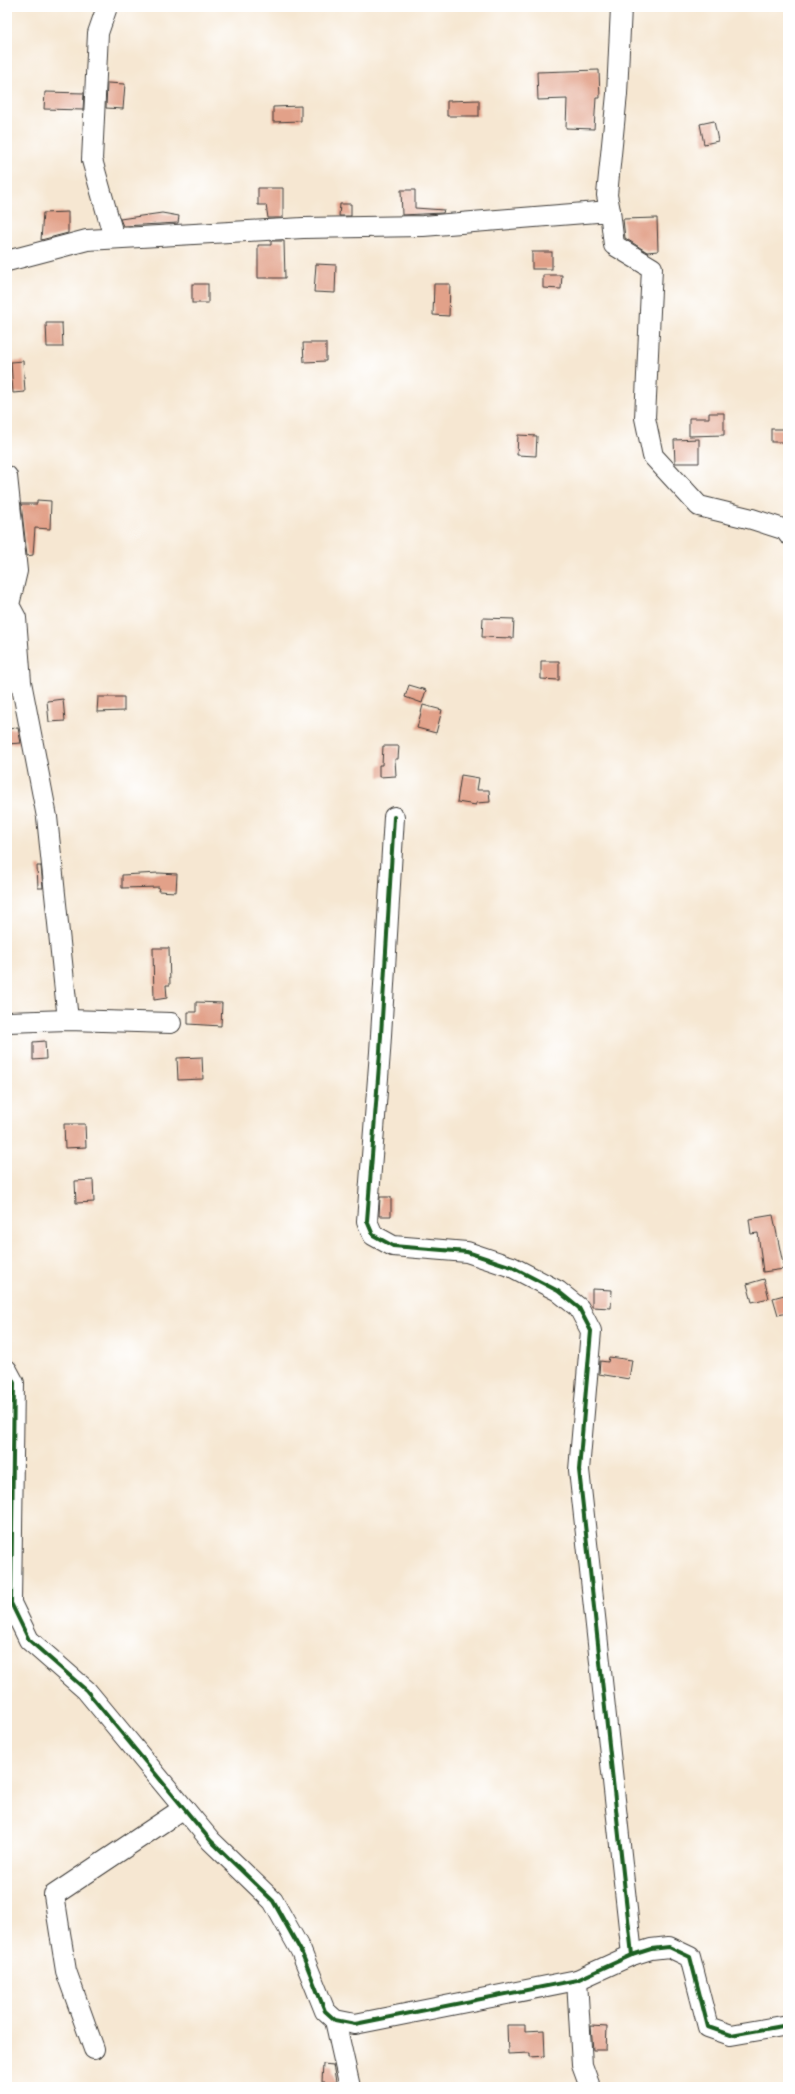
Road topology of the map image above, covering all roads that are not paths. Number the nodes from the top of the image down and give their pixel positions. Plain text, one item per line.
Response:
1 (107, 7) edge
2 (620, 7) edge
3 (610, 211) junction
4 (114, 238) junction
5 (7, 261) edge
6 (7, 476) edge
7 (788, 534) edge
8 (394, 817) dead end
9 (68, 1020) junction
10 (7, 1022) edge
11 (171, 1023) dead end
12 (7, 1370) edge
13 (184, 1808) junction
14 (632, 1955) junction
15 (577, 1980) junction
16 (335, 2020) junction
17 (788, 2025) edge
18 (94, 2049) dead end
19 (350, 2087) edge
20 (590, 2087) edge

1 - 4 street
2 - 3 street
3 - 4 street
3 - 7 street
4 - 5 street
6 - 9 street
8 - 14 street
9 - 10 street
9 - 11 street
12 - 13 street
13 - 16 street
13 - 18 street
14 - 15 street
14 - 17 street
15 - 16 street
15 - 20 street
16 - 19 street

